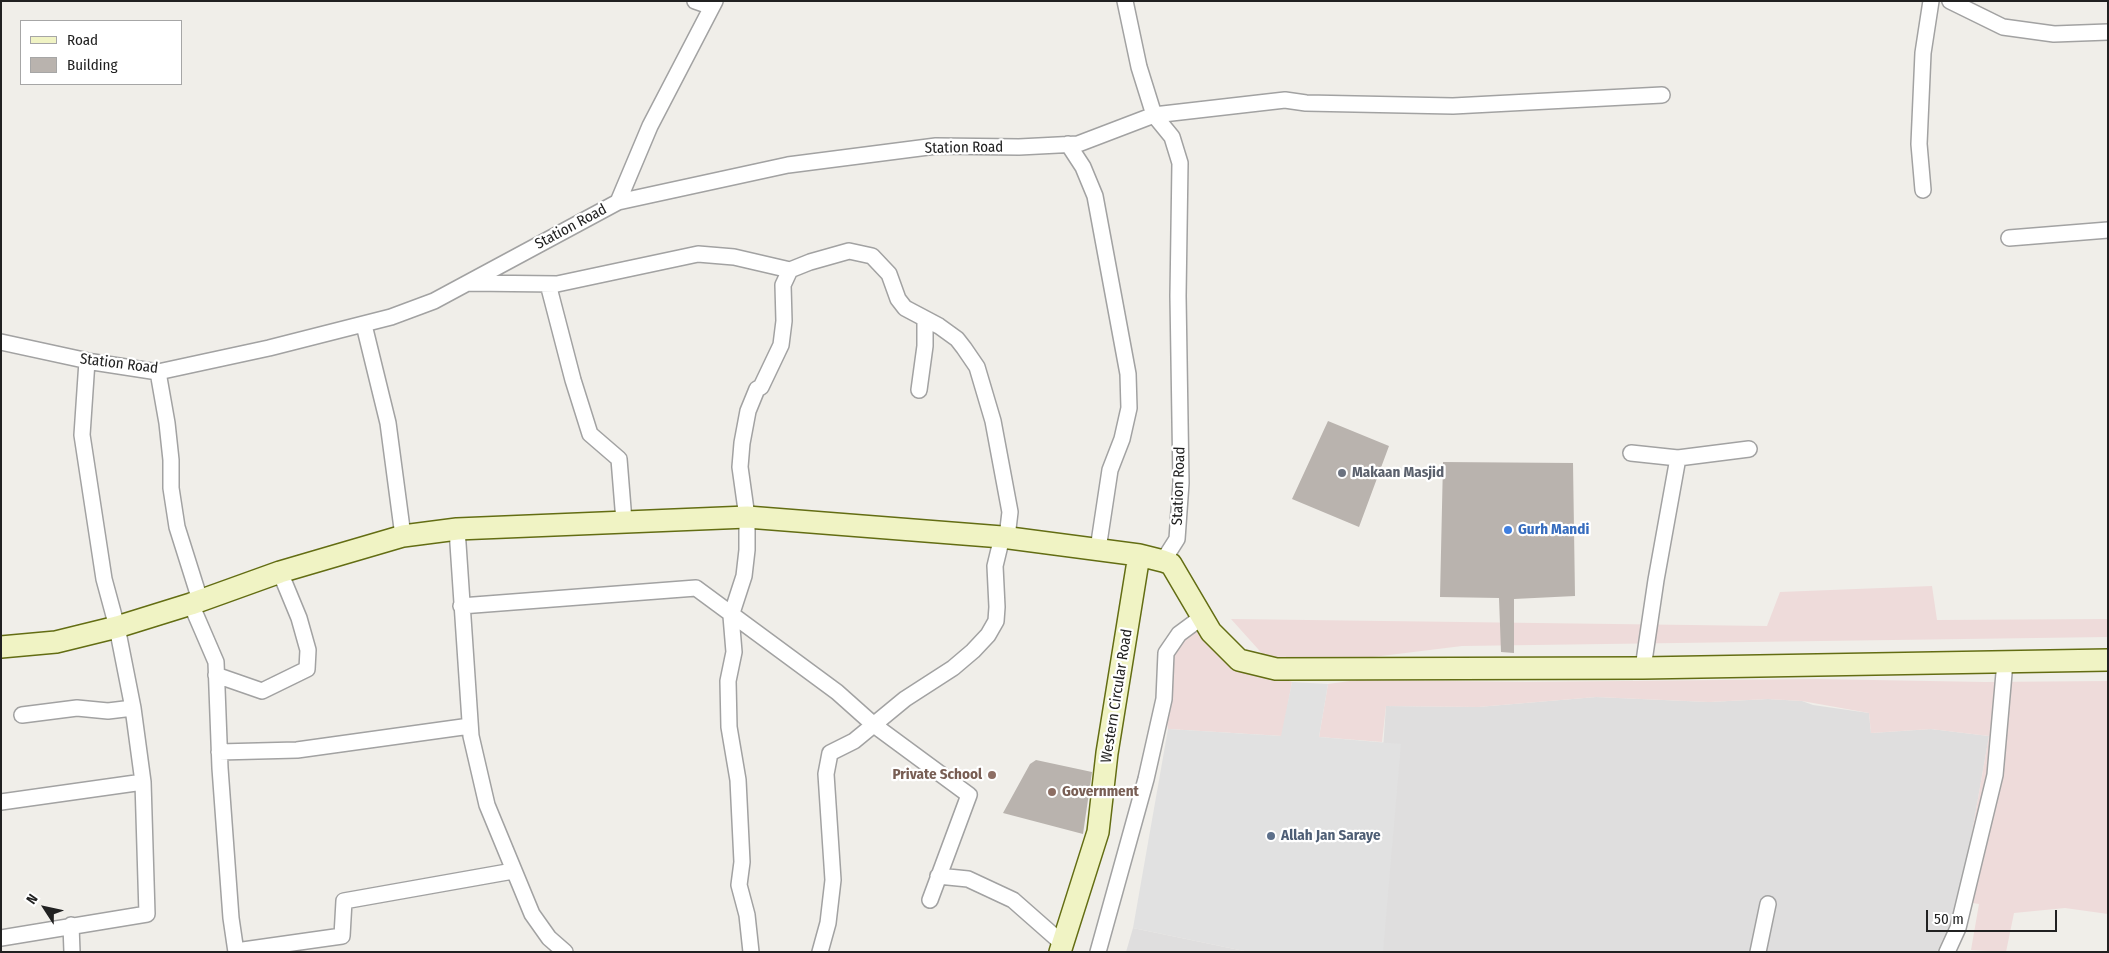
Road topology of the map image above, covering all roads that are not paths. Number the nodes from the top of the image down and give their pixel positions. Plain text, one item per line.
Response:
1 (694, 1) edge
2 (1125, 1) edge
3 (1931, 1) edge
4 (1950, 1) edge
5 (713, 4) edge
6 (1975, 7) edge
7 (2108, 32) edge
8 (1662, 95) dead end
9 (1154, 115) junction
10 (1068, 144) junction
11 (1923, 190) dead end
12 (618, 202) junction
13 (2108, 230) edge
14 (2009, 238) dead end
15 (790, 270) junction
16 (467, 283) junction
17 (548, 284) junction
18 (926, 320) junction
19 (364, 325) junction
20 (1, 342) edge
21 (86, 361) junction
22 (158, 372) junction
23 (918, 390) dead end
24 (1749, 449) dead end
25 (1631, 453) dead end
26 (1678, 458) junction
27 (747, 517) junction
28 (624, 521) junction
29 (458, 529) junction
30 (403, 536) junction
31 (1005, 537) junction
32 (1098, 549) junction
33 (1139, 555) junction
34 (1163, 561) junction
35 (280, 572) junction
36 (195, 602) junction
37 (461, 606) junction
38 (731, 616) junction
39 (1202, 617) junction
40 (117, 627) junction
41 (1, 647) edge
42 (2108, 660) edge
43 (2005, 662) junction
44 (1644, 668) junction
45 (216, 675) junction
46 (133, 708) junction
47 (22, 715) dead end
48 (874, 725) junction
49 (470, 726) junction
50 (219, 752) junction
51 (143, 782) junction
52 (1, 802) edge
53 (512, 871) junction
54 (938, 876) junction
55 (930, 900) dead end
56 (1768, 904) dead end
57 (71, 925) junction
58 (1, 938) edge
59 (1061, 948) edge
60 (236, 951) edge
61 (72, 952) edge
62 (565, 952) edge
63 (751, 952) edge
64 (820, 952) edge
65 (1098, 952) edge
66 (1758, 952) edge
67 (1947, 952) edge

1 - 5 street
2 - 9 street, Station Road
3 - 11 street
4 - 6 street
5 - 12 street
6 - 7 street
8 - 9 street
9 - 10 street, Station Road
9 - 34 street, Station Road
10 - 12 street, Station Road
10 - 32 street
12 - 16 street, Station Road
13 - 14 street
15 - 17 street
15 - 18 street
15 - 27 street
16 - 17 street
16 - 19 street, Station Road
17 - 28 street
18 - 23 street
18 - 31 street
19 - 22 street, Station Road
19 - 30 street
20 - 21 street, Station Road
21 - 22 street, Station Road
21 - 40 street
22 - 36 street
24 - 26 street
25 - 26 street
26 - 44 street
27 - 28 main road
27 - 31 main road
27 - 38 street
28 - 29 main road
29 - 30 main road
29 - 37 street
30 - 35 main road
31 - 32 main road
31 - 48 street
32 - 33 main road
33 - 34 main road
33 - 59 main road, Western Circular Road
34 - 39 main road
35 - 36 main road
35 - 45 street
36 - 40 main road
36 - 45 street
37 - 38 street
37 - 49 street
38 - 48 street
38 - 63 street
39 - 44 main road
39 - 65 street
40 - 41 main road
40 - 46 street
42 - 43 main road
43 - 44 main road
43 - 67 street
45 - 50 street
46 - 47 street
46 - 51 street
48 - 54 street
48 - 64 street
49 - 50 street
49 - 53 street
50 - 60 street
51 - 52 street
51 - 57 street
53 - 60 street
53 - 62 street
54 - 55 street
54 - 59 street
56 - 66 street
57 - 58 street
57 - 61 street

